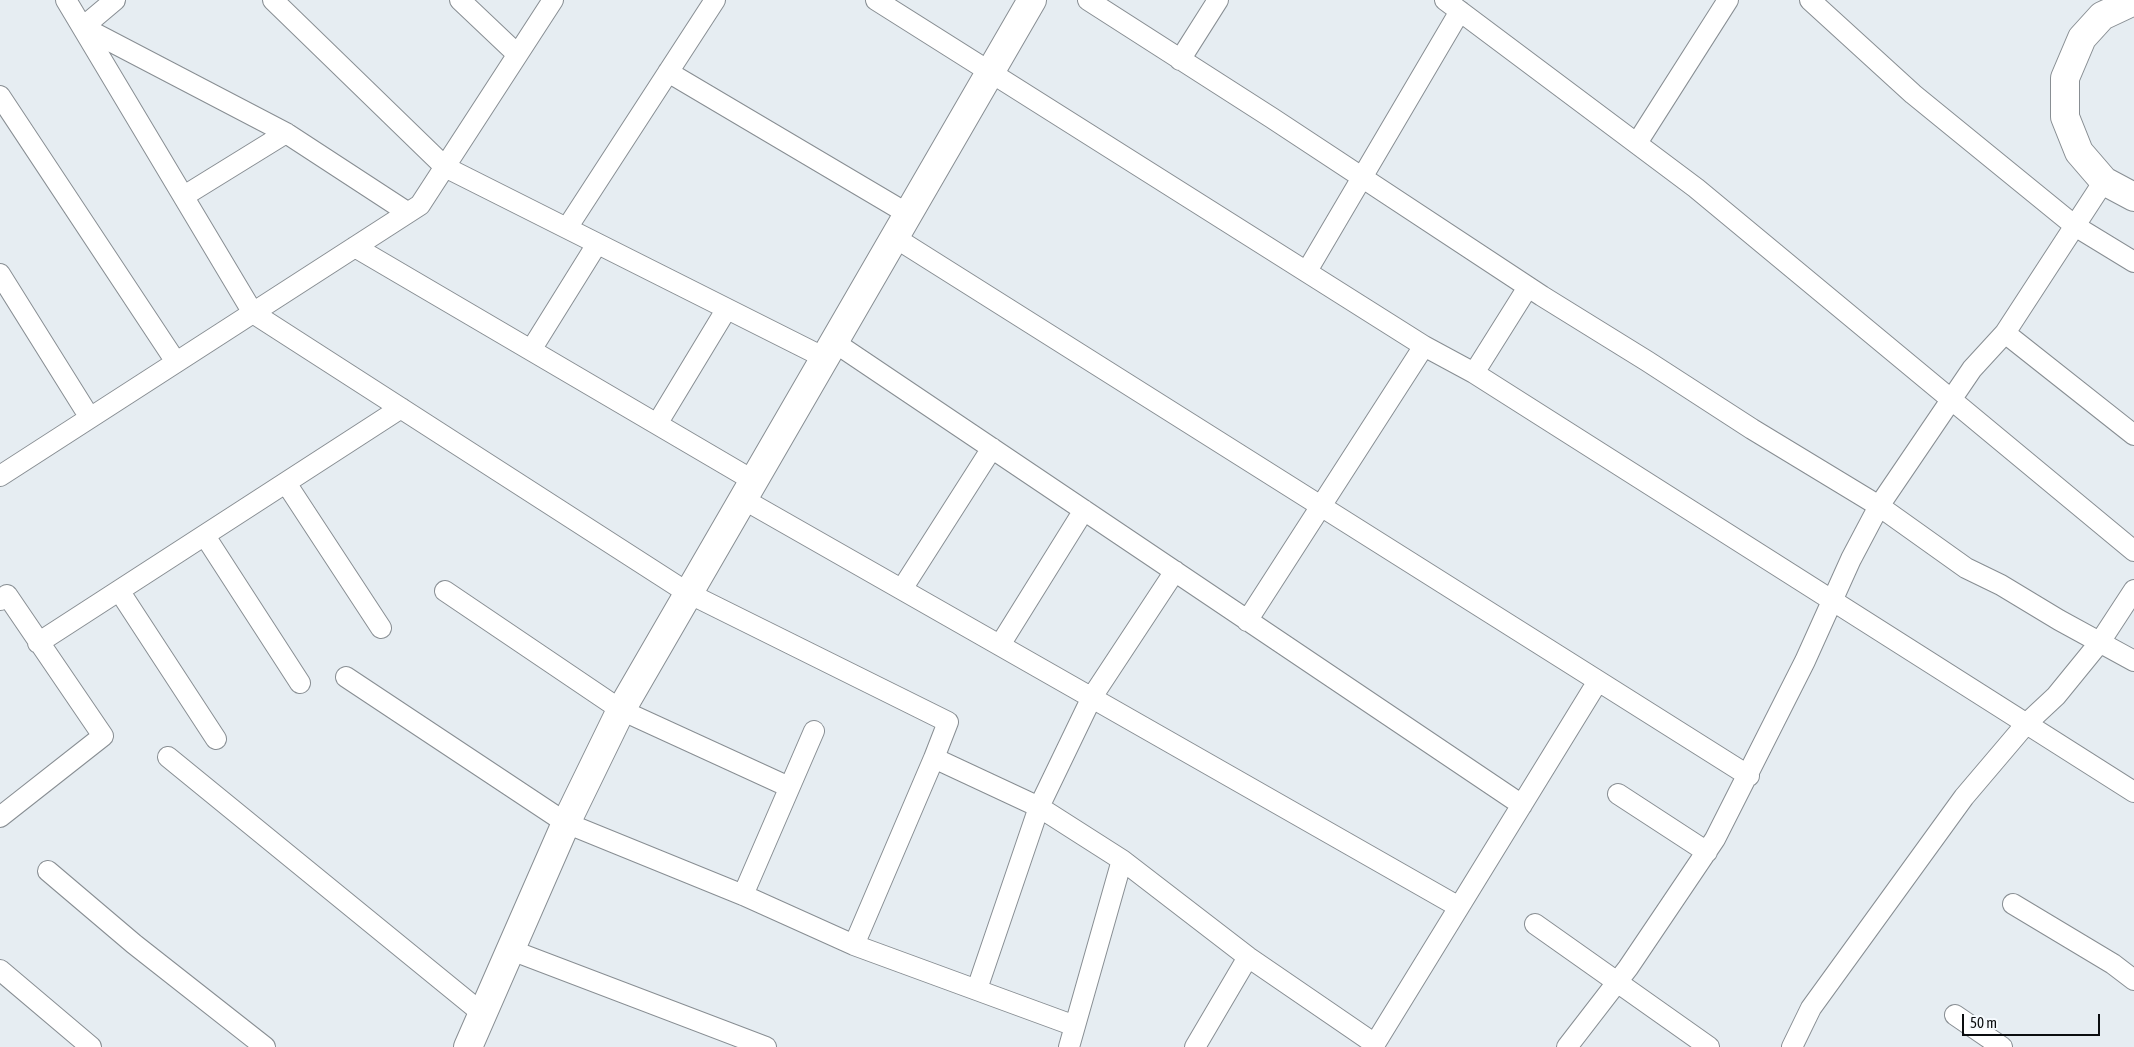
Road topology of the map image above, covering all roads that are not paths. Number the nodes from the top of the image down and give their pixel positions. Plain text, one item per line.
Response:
1 (66, 0) edge
2 (116, 0) edge
3 (272, 0) edge
4 (460, 0) edge
5 (553, 0) edge
6 (716, 0) edge
7 (876, 0) edge
8 (1032, 0) edge
9 (1088, 0) edge
10 (1218, 0) edge
11 (1728, 0) edge
12 (1810, 0) edge
13 (2134, 1) edge
14 (1452, 5) edge
15 (2097, 8) edge
16 (83, 27) junction
17 (518, 54) junction
18 (1180, 60) junction
19 (668, 72) junction
20 (990, 72) junction
21 (0, 96) edge
22 (286, 133) junction
23 (1637, 143) junction
24 (445, 167) junction
25 (1361, 178) junction
26 (2104, 181) junction
27 (184, 196) junction
28 (2134, 197) edge
29 (407, 212) junction
30 (908, 214) junction
31 (2074, 226) junction
32 (567, 228) junction
33 (894, 238) junction
34 (598, 244) junction
35 (355, 247) junction
36 (2134, 262) edge
37 (1307, 271) junction
38 (0, 274) edge
39 (1528, 288) junction
40 (726, 310) junction
41 (253, 313) junction
42 (2004, 333) junction
43 (1424, 346) junction
44 (531, 350) junction
45 (829, 350) junction
46 (176, 362) junction
47 (1474, 374) junction
48 (1953, 400) junction
49 (401, 408) junction
50 (90, 418) junction
51 (657, 424) junction
52 (2134, 435) edge
53 (992, 448) junction
54 (0, 476) edge
55 (286, 483) junction
56 (748, 490) junction
57 (1321, 506) junction
58 (1880, 506) junction
59 (1084, 510) junction
60 (206, 536) junction
61 (2134, 551) edge
62 (1175, 572) junction
63 (902, 589) junction
64 (2134, 590) edge
65 (444, 591) dead end
66 (120, 592) junction
67 (2, 593) edge
68 (688, 594) junction
69 (1832, 602) junction
70 (1248, 620) junction
71 (380, 628) dead end
72 (2100, 642) junction
73 (38, 643) junction
74 (1000, 645) junction
75 (2134, 661) edge
76 (346, 677) dead end
77 (1598, 681) junction
78 (300, 684) dead end
79 (1092, 697) junction
80 (621, 710) junction
81 (2026, 724) junction
82 (814, 731) dead end
83 (216, 738) dead end
84 (168, 757) dead end
85 (934, 758) junction
86 (1749, 776) junction
87 (788, 787) junction
88 (2134, 792) edge
89 (1618, 794) dead end
90 (1522, 805) junction
91 (1039, 807) junction
92 (0, 817) edge
93 (566, 823) junction
94 (1707, 852) junction
95 (1122, 860) junction
96 (48, 871) dead end
97 (743, 896) junction
98 (2013, 904) dead end
99 (1459, 907) junction
100 (1535, 924) dead end
101 (854, 945) junction
102 (512, 950) junction
103 (1248, 957) junction
104 (0, 970) edge
105 (2134, 980) edge
106 (1618, 981) junction
107 (978, 989) junction
108 (483, 1014) junction
109 (1955, 1015) dead end
110 (1075, 1026) junction
111 (1374, 1046) edge
112 (91, 1047) edge
113 (265, 1047) edge
114 (468, 1047) edge
115 (766, 1047) edge
116 (1069, 1047) edge
117 (1195, 1047) edge
118 (1567, 1047) edge
119 (1709, 1047) edge
120 (1792, 1047) edge
121 (2002, 1047) edge

1 - 16 street
2 - 16 street
3 - 24 street
4 - 17 street
5 - 17 street
6 - 19 street
7 - 20 street
8 - 20 street
9 - 18 street
10 - 18 street
11 - 23 street
12 - 31 street
13 - 15 street
14 - 23 street
14 - 25 street
15 - 26 street
16 - 22 street
16 - 27 street
17 - 24 street
18 - 25 street
19 - 30 street
19 - 32 street
20 - 30 street
20 - 37 street
21 - 46 street
22 - 27 street
22 - 29 street
23 - 48 street
24 - 29 street
24 - 32 street
25 - 37 street
25 - 39 street
26 - 28 street
26 - 31 street
27 - 41 street
29 - 35 street
30 - 33 street
31 - 36 street
31 - 42 street
32 - 34 street
33 - 45 street
33 - 57 street
34 - 40 street
34 - 44 street
35 - 41 street
35 - 44 street
37 - 43 street
38 - 50 street
39 - 47 street
39 - 58 street
40 - 45 street
40 - 51 street
41 - 46 street
41 - 49 street
42 - 48 street
42 - 52 street
43 - 47 street
43 - 57 street
44 - 51 street
45 - 53 street
45 - 56 street
46 - 50 street
47 - 69 street
48 - 58 street
48 - 61 street
49 - 55 street
49 - 68 street
50 - 54 street
51 - 56 street
53 - 59 street
53 - 63 street
55 - 60 street
55 - 71 street
56 - 63 street
56 - 68 street
57 - 70 street
57 - 77 street
58 - 69 street
58 - 72 street
59 - 62 street
59 - 74 street
60 - 66 street
60 - 78 street
62 - 70 street
62 - 79 street
63 - 74 street
64 - 72 street
65 - 80 street
66 - 73 street
66 - 83 street
67 - 73 street
68 - 80 street
68 - 85 street
69 - 81 street
69 - 86 street
70 - 90 street
72 - 75 street
72 - 81 street
73 - 92 street
74 - 79 street
76 - 93 street
77 - 86 street
77 - 90 street
79 - 91 street
79 - 99 street
80 - 87 street
80 - 93 street
81 - 88 street
81 - 120 street
82 - 87 street
84 - 108 street
85 - 91 street
85 - 101 street
86 - 94 street
87 - 97 street
89 - 94 street
90 - 99 street
91 - 95 street
91 - 107 street
93 - 97 street
93 - 102 street
94 - 106 street
95 - 103 street
95 - 110 street
96 - 113 street
97 - 101 street
98 - 105 street
99 - 111 street
100 - 106 street
101 - 107 street
102 - 108 street
102 - 115 street
103 - 111 street
103 - 117 street
104 - 112 street
106 - 118 street
106 - 119 street
107 - 110 street
108 - 114 street
109 - 121 street
110 - 116 street

